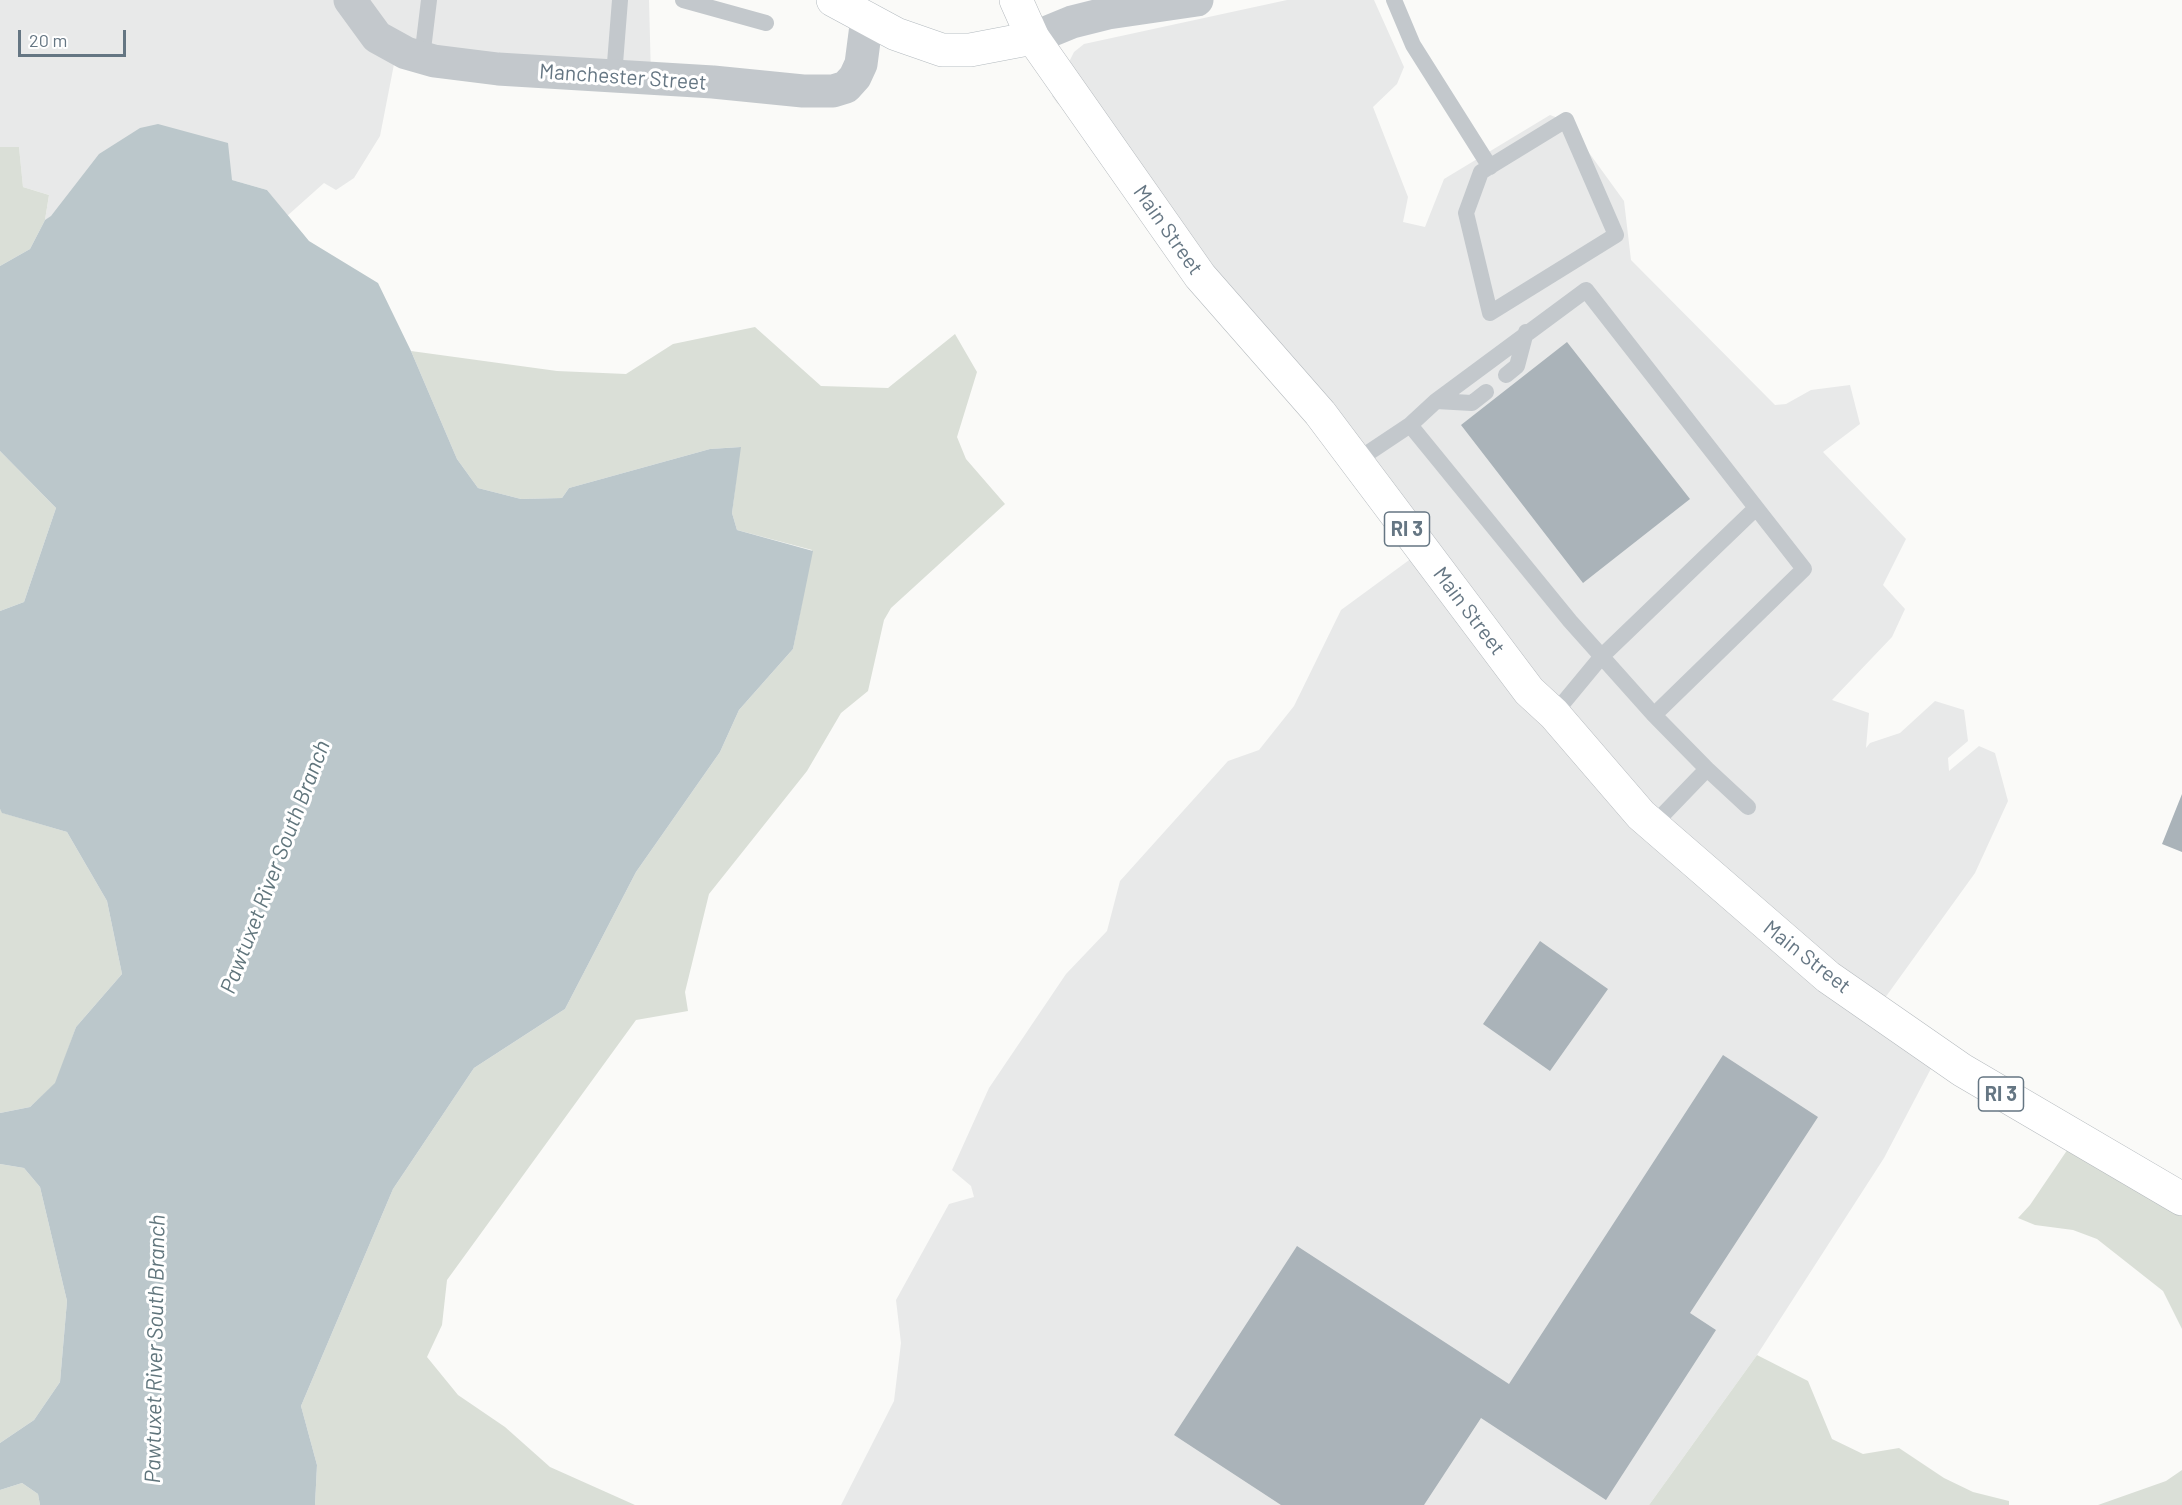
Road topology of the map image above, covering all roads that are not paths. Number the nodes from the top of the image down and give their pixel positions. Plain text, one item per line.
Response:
1 (350, 0) edge
2 (429, 0) edge
3 (620, 0) edge
4 (683, 0) edge
5 (833, 0) edge
6 (1016, 0) edge
7 (1197, 0) edge
8 (1394, 0) edge
9 (867, 18) junction
10 (766, 23) dead end
11 (1034, 38) junction
12 (422, 58) junction
13 (614, 76) junction
14 (1490, 166) junction
15 (1527, 332) junction
16 (1506, 375) dead end
17 (1486, 392) dead end
18 (1436, 401) junction
19 (1410, 424) junction
20 (1356, 461) junction
21 (1755, 509) junction
22 (1602, 656) junction
23 (1554, 714) junction
24 (1654, 715) junction
25 (1707, 769) junction
26 (1748, 807) dead end
27 (1653, 825) junction
28 (2182, 1199) edge

1 - 12 street, Manchester Street
2 - 12 lane
3 - 13 lane
4 - 10 lane
5 - 9 main road
6 - 11 main road, RI 3
7 - 11 street
8 - 14 lane
9 - 11 main road
9 - 13 street, Manchester Street
11 - 20 main road, Main Street / RI 3
12 - 13 street, Manchester Street
14 - 14 lane
15 - 16 lane
15 - 18 lane
15 - 21 lane
17 - 18 lane
18 - 19 lane
19 - 20 lane
19 - 22 lane
20 - 23 main road, Main Street / RI 3
21 - 22 lane
21 - 24 lane
22 - 23 lane
22 - 24 lane
23 - 27 main road, Main Street / RI 3
24 - 25 lane
25 - 26 lane
25 - 27 lane
27 - 28 main road, Main Street / RI 3

